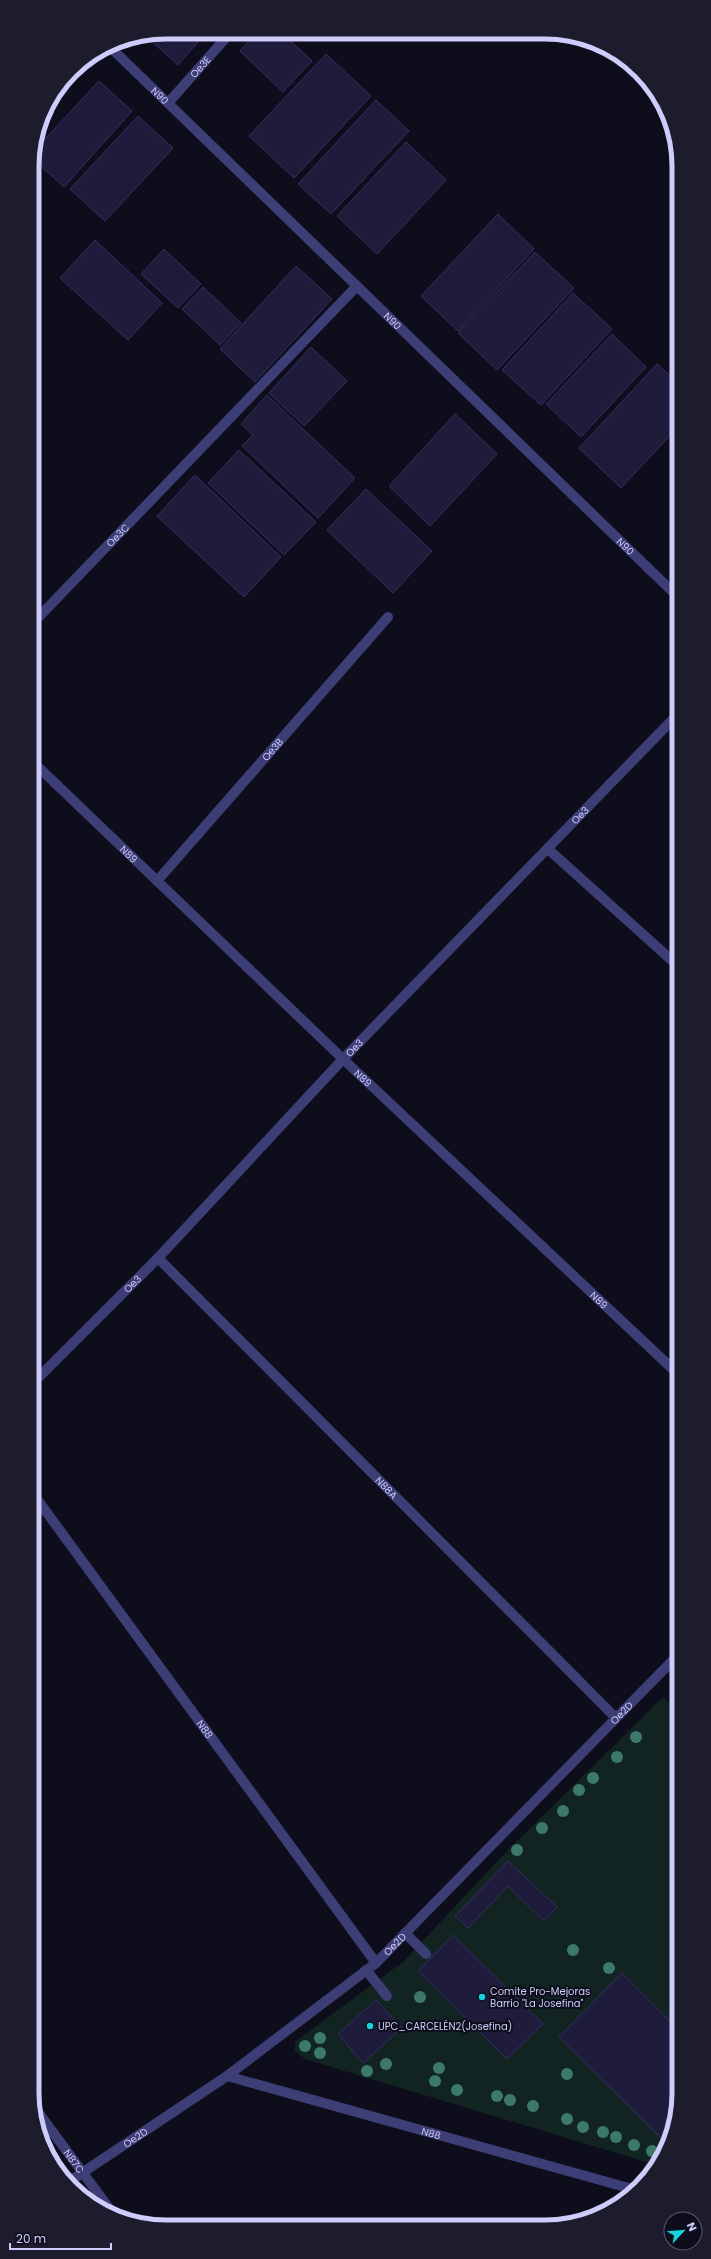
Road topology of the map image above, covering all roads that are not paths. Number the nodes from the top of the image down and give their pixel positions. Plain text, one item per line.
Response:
1 (225, 39) edge
2 (114, 50) edge
3 (169, 102) junction
4 (357, 286) junction
5 (672, 591) edge
6 (39, 617) edge
7 (388, 617) dead end
8 (672, 721) edge
9 (39, 768) edge
10 (548, 849) junction
11 (157, 881) junction
12 (672, 961) edge
13 (343, 1059) junction
14 (158, 1258) junction
15 (672, 1368) edge
16 (39, 1377) edge
17 (39, 1502) edge
18 (672, 1661) edge
19 (615, 1717) junction
20 (406, 1932) junction
21 (426, 1954) dead end
22 (376, 1963) junction
23 (366, 1970) junction
24 (386, 1996) dead end
25 (227, 2076) junction
26 (41, 2117) edge
27 (82, 2172) junction
28 (73, 2179) edge
29 (630, 2188) edge
30 (107, 2205) edge

1 - 3 street, Oe3E
2 - 3 street, N90
3 - 4 street, N90
4 - 5 street, N90
4 - 6 street, Oe3C
7 - 11 street, Oe3B
8 - 10 street, Oe3
9 - 11 street, N89
10 - 12 street
10 - 13 street, Oe3
11 - 13 street, N89
13 - 14 street, Oe3
13 - 15 street, N89
14 - 16 street, Oe3
14 - 19 street, N88A
17 - 22 street, N88
18 - 19 street, Oe2D
19 - 20 street, Oe2D
20 - 21 street
20 - 22 street, Oe2D
22 - 23 street, Oe2D
23 - 24 street
23 - 25 street, Oe2D
25 - 27 street, Oe2D
25 - 29 street, N88
26 - 27 street, N87C
27 - 28 street, Oe2D
27 - 30 street, N87C

